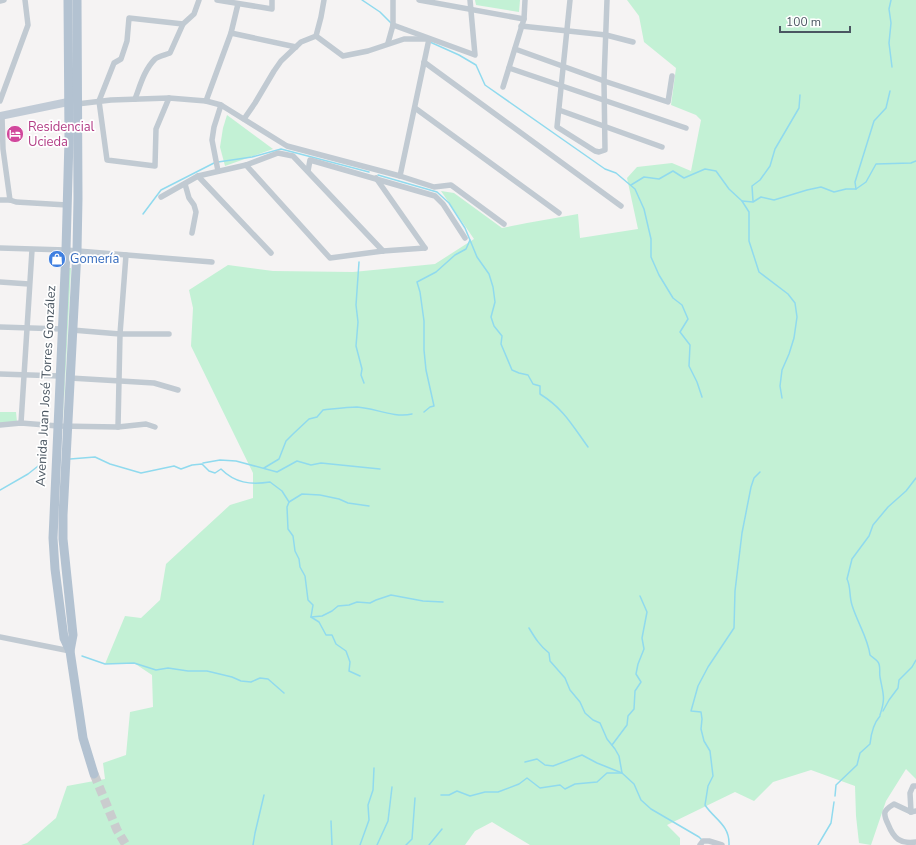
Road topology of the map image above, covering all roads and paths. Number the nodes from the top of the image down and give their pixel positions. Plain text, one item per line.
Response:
1 (4, 0) edge
2 (24, 0) edge
3 (68, 0) edge
4 (77, 0) edge
5 (199, 0) edge
6 (210, 0) edge
7 (217, 0) edge
8 (272, 0) edge
9 (324, 0) edge
10 (392, 0) edge
11 (419, 0) edge
12 (470, 0) edge
13 (525, 0) edge
14 (570, 0) edge
15 (607, 0) edge
16 (0, 1) edge
17 (238, 4) junction
18 (471, 9) junction
19 (524, 18) junction
20 (183, 24) junction
21 (393, 25) junction
22 (521, 26) junction
23 (567, 32) junction
24 (231, 33) junction
25 (606, 35) junction
26 (316, 36) junction
27 (429, 39) junction
28 (633, 42) dead end
29 (388, 43) junction
30 (296, 47) junction
31 (515, 49) junction
32 (424, 62) junction
33 (564, 67) junction
34 (509, 68) junction
35 (672, 76) dead end
36 (604, 81) junction
37 (561, 86) junction
38 (503, 87) dead end
39 (169, 98) junction
40 (135, 99) junction
41 (604, 100) junction
42 (0, 101) edge
43 (99, 101) junction
44 (206, 101) junction
45 (68, 102) junction
46 (77, 104) junction
47 (221, 105) junction
48 (415, 108) junction
49 (559, 110) junction
50 (1, 116) edge
51 (244, 118) junction
52 (604, 126) junction
53 (686, 128) dead end
54 (662, 147) dead end
55 (246, 165) junction
56 (372, 169) junction
57 (218, 171) junction
58 (308, 171) junction
59 (198, 176) junction
60 (400, 176) junction
61 (376, 179) junction
62 (185, 184) junction
63 (161, 197) dead end
64 (0, 200) edge
65 (10, 200) junction
66 (67, 205) junction
67 (621, 206) dead end
68 (559, 213) dead end
69 (504, 224) dead end
70 (192, 233) dead end
71 (465, 238) dead end
72 (0, 248) edge
73 (32, 250) junction
74 (66, 250) junction
75 (76, 251) junction
76 (383, 251) junction
77 (270, 253) dead end
78 (126, 255) junction
79 (212, 262) dead end
80 (0, 282) edge
81 (29, 284) junction
82 (0, 327) edge
83 (27, 329) junction
84 (67, 329) junction
85 (120, 334) junction
86 (169, 334) dead end
87 (0, 374) edge
88 (24, 375) junction
89 (60, 376) junction
90 (70, 378) junction
91 (120, 382) junction
92 (178, 390) dead end
93 (21, 423) junction
94 (0, 425) edge
95 (58, 426) junction
96 (68, 426) junction
97 (118, 427) junction
98 (156, 427) dead end
99 (57, 450) junction
100 (66, 450) junction
101 (0, 637) edge
102 (70, 651) junction
103 (94, 774) tunnel mouth
104 (916, 786) edge
105 (913, 812) edge
106 (916, 842) edge
107 (700, 845) edge
108 (722, 845) edge

1 - 16 street
2 - 42 street
3 - 45 main road, Avenida Juan José Torres González
4 - 46 main road, Avenida Juan José Torres González
5 - 20 street
6 - 7 street
7 - 17 street
8 - 17 street
9 - 26 street
10 - 21 street
11 - 18 street
12 - 18 street
13 - 19 street
14 - 23 street
15 - 25 street
17 - 24 street
18 - 19 street
18 - 27 street
19 - 22 street
20 - 40 street
20 - 43 street
21 - 27 street
21 - 29 street
22 - 23 street
22 - 31 street
23 - 25 street
23 - 33 street
24 - 30 street
24 - 44 street
25 - 28 street
25 - 36 street
26 - 29 street
26 - 30 street
27 - 29 street
27 - 32 street
30 - 51 street
31 - 33 street
31 - 34 street
32 - 48 street
32 - 67 street
33 - 36 street
33 - 37 street
34 - 37 street
34 - 38 street
35 - 36 street
36 - 41 street
37 - 41 street
37 - 49 street
39 - 40 street
39 - 43 street
39 - 44 street
40 - 43 street
41 - 52 street
41 - 53 street
43 - 46 street
44 - 47 street
45 - 50 street
45 - 66 main road, Avenida Juan José Torres González
46 - 75 main road, Avenida Juan José Torres González
47 - 51 street
47 - 57 street
48 - 60 street
48 - 68 street
49 - 52 street
49 - 52 street
50 - 65 street
51 - 56 street
52 - 54 street
55 - 57 street
55 - 58 street
55 - 76 street
56 - 60 street
56 - 61 street
57 - 59 street
58 - 61 street
58 - 76 street
59 - 62 street
59 - 77 street
60 - 69 street
61 - 71 street
61 - 76 street
62 - 63 street
62 - 70 street
64 - 65 street
65 - 66 street
66 - 74 main road, Avenida Juan José Torres González
72 - 73 street
73 - 74 street
73 - 81 street
74 - 75 street
74 - 84 main road, Avenida Juan José Torres González
75 - 78 street
75 - 84 main road, Avenida Juan José Torres González
78 - 79 street
78 - 85 street
80 - 81 street
81 - 83 street
82 - 83 street
83 - 84 street
83 - 88 street
84 - 85 street
84 - 89 main road, Avenida Juan José Torres González
84 - 90 main road, Avenida Juan José Torres González
85 - 86 street
85 - 91 street
87 - 88 street
88 - 89 street
88 - 93 street
89 - 95 main road, Avenida Juan José Torres González
90 - 91 street
90 - 96 main road, Avenida Juan José Torres González
91 - 92 street
91 - 97 street
93 - 94 street
93 - 95 street
95 - 96 street
95 - 99 main road, Avenida Juan José Torres González
96 - 97 street
96 - 100 main road, Avenida Juan José Torres González
97 - 98 street
99 - 100 main road
99 - 102 main road, Avenida Juan José Torres González
100 - 102 main road, Avenida Juan José Torres González
101 - 102 street
102 - 103 main road, Avenida Juan José Torres González
104 - 105 street
105 - 106 street
107 - 108 street

